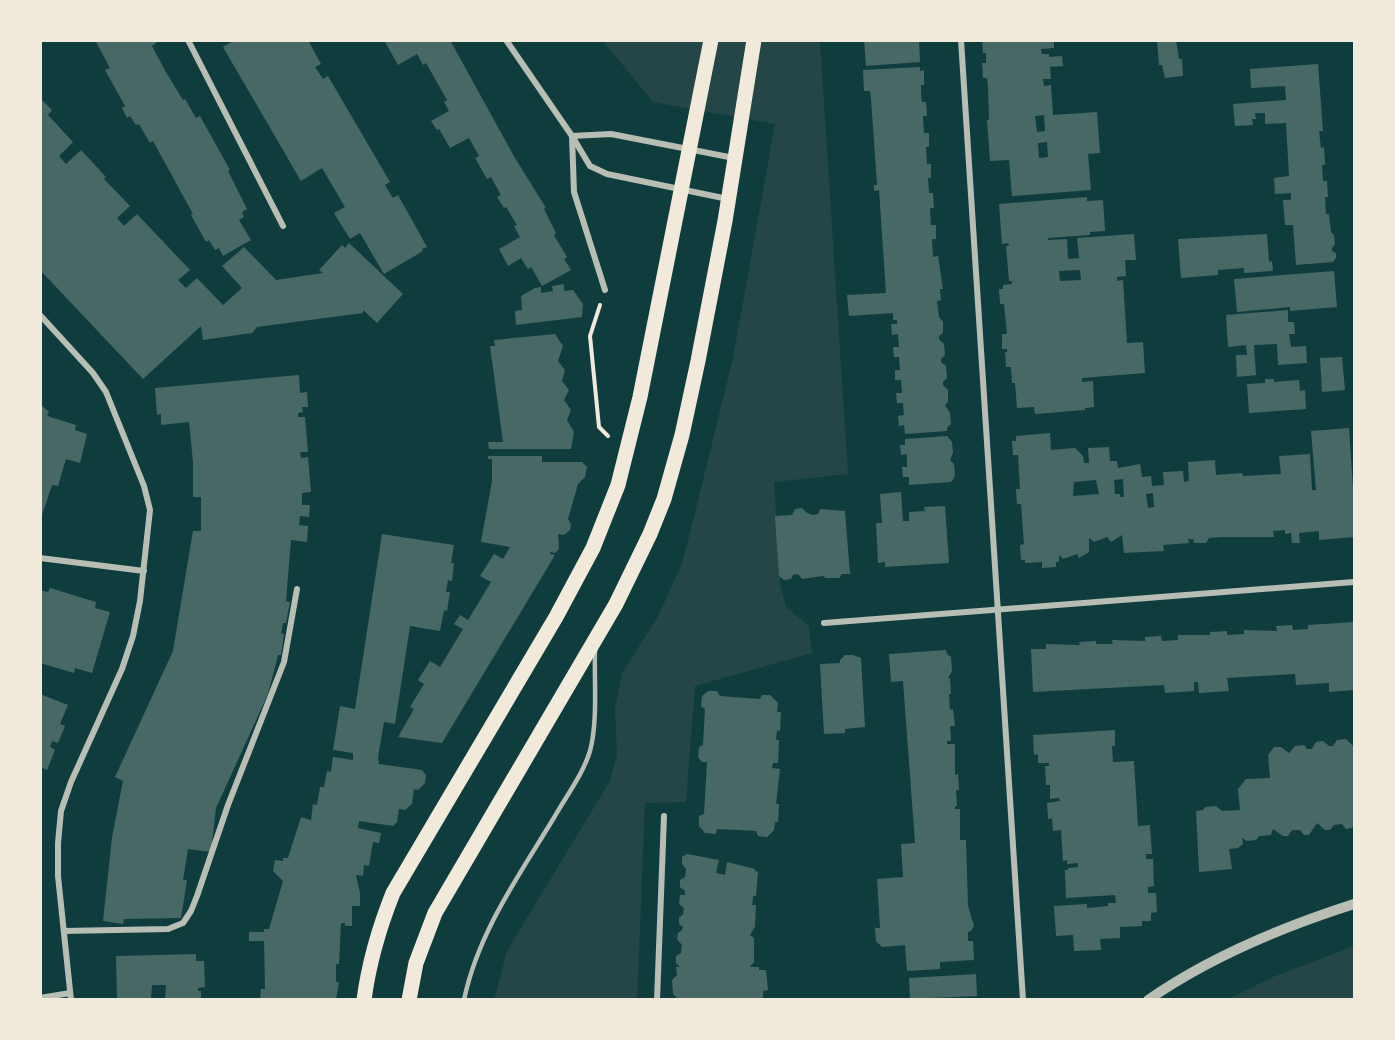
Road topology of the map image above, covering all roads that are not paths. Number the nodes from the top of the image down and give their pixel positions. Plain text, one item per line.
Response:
1 (188, 40) edge
2 (506, 40) edge
3 (711, 40) edge
4 (754, 40) edge
5 (961, 40) edge
6 (572, 135) junction
7 (689, 149) junction
8 (735, 159) junction
9 (682, 190) junction
10 (729, 199) junction
11 (283, 226) dead end
12 (605, 290) road end
13 (40, 315) edge
14 (40, 558) edge
15 (144, 571) junction
16 (1354, 582) edge
17 (297, 589) dead end
18 (999, 609) junction
19 (824, 623) dead end
20 (595, 641) junction
21 (664, 816) dead end
22 (1354, 904) edge
23 (64, 931) junction
24 (70, 996) edge
25 (40, 999) edge
26 (364, 999) edge
27 (409, 999) edge
28 (464, 999) edge
29 (657, 999) edge
30 (1023, 999) edge
31 (1148, 999) edge

1 - 11 street
2 - 6 street
3 - 7 main road
4 - 8 main road
5 - 18 street
6 - 7 street
6 - 9 street
6 - 12 street
7 - 8 street
7 - 9 main road
8 - 10 main road
9 - 10 street
9 - 26 main road
10 - 20 main road
13 - 15 street
14 - 15 street
15 - 23 street
16 - 18 street
17 - 23 street
18 - 19 street
18 - 30 street
20 - 27 main road
20 - 28 lane
21 - 29 street
22 - 31 street
23 - 24 street
24 - 25 street

